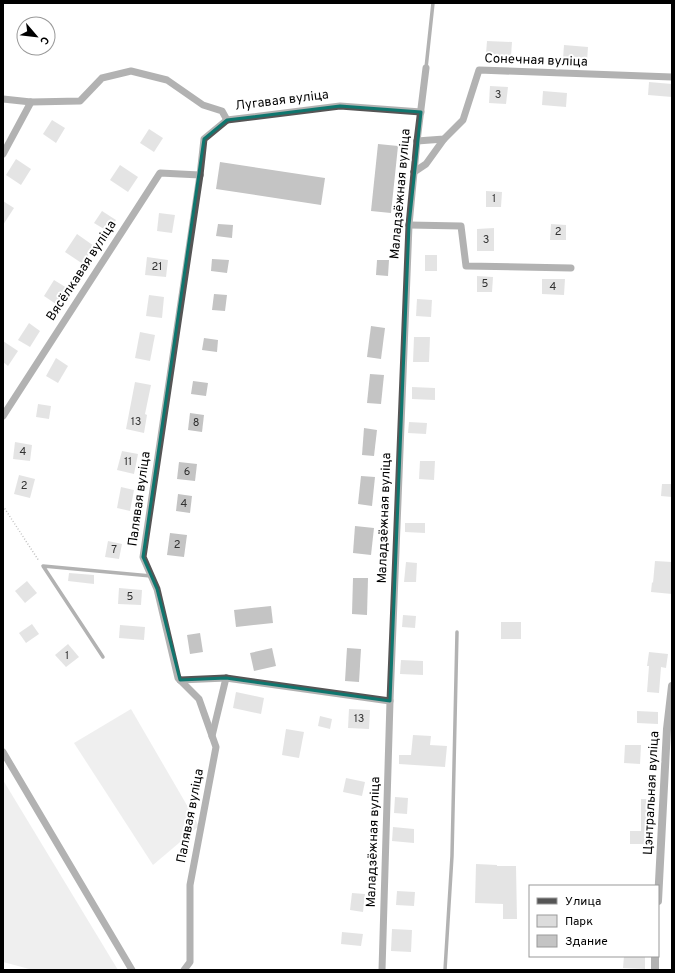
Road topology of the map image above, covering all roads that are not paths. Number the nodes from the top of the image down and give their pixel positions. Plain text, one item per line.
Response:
1 (433, 3) edge
2 (426, 68) joint
3 (672, 77) edge
4 (3, 99) edge
5 (32, 102) junction
6 (421, 112) junction
7 (227, 120) junction
8 (444, 139) junction
9 (417, 141) junction
10 (3, 154) edge
11 (414, 172) junction
12 (200, 175) junction
13 (409, 225) junction
14 (571, 268) dead end
15 (3, 416) edge
16 (152, 576) junction
17 (457, 632) dead end
18 (103, 658) dead end
19 (226, 678) junction
20 (180, 680) junction
21 (672, 686) edge
22 (390, 701) junction
23 (212, 736) junction
24 (3, 752) edge
25 (659, 885) edge
26 (655, 957) edge
27 (132, 970) edge
28 (184, 970) edge
29 (382, 970) edge
30 (445, 970) edge
31 (655, 970) edge

1 - 2 lane
2 - 6 street, Маладзёжная вуліца
3 - 8 street, Сонечная вуліца
4 - 5 street, Лугавая вуліца
5 - 7 street, Лугавая вуліца
5 - 10 street
6 - 7 street, Лугавая вуліца
6 - 9 street, Маладзёжная вуліца
7 - 12 street, Палявая вуліца
8 - 9 street
8 - 11 street, Сонечная вуліца
9 - 11 street, Маладзёжная вуліца
11 - 13 street, Маладзёжная вуліца
12 - 15 street, Вясёлкавая вуліца
12 - 16 street, Палявая вуліца
13 - 14 street
13 - 22 street, Маладзёжная вуліца
16 - 18 lane
16 - 20 street, Палявая вуліца
17 - 30 lane
19 - 20 street
19 - 22 street
19 - 23 street
20 - 23 street, Палявая вуліца
21 - 25 street, Цэнтральная вуліца
22 - 29 street, Маладзёжная вуліца
23 - 28 street, Палявая вуліца
24 - 27 street
26 - 31 street

